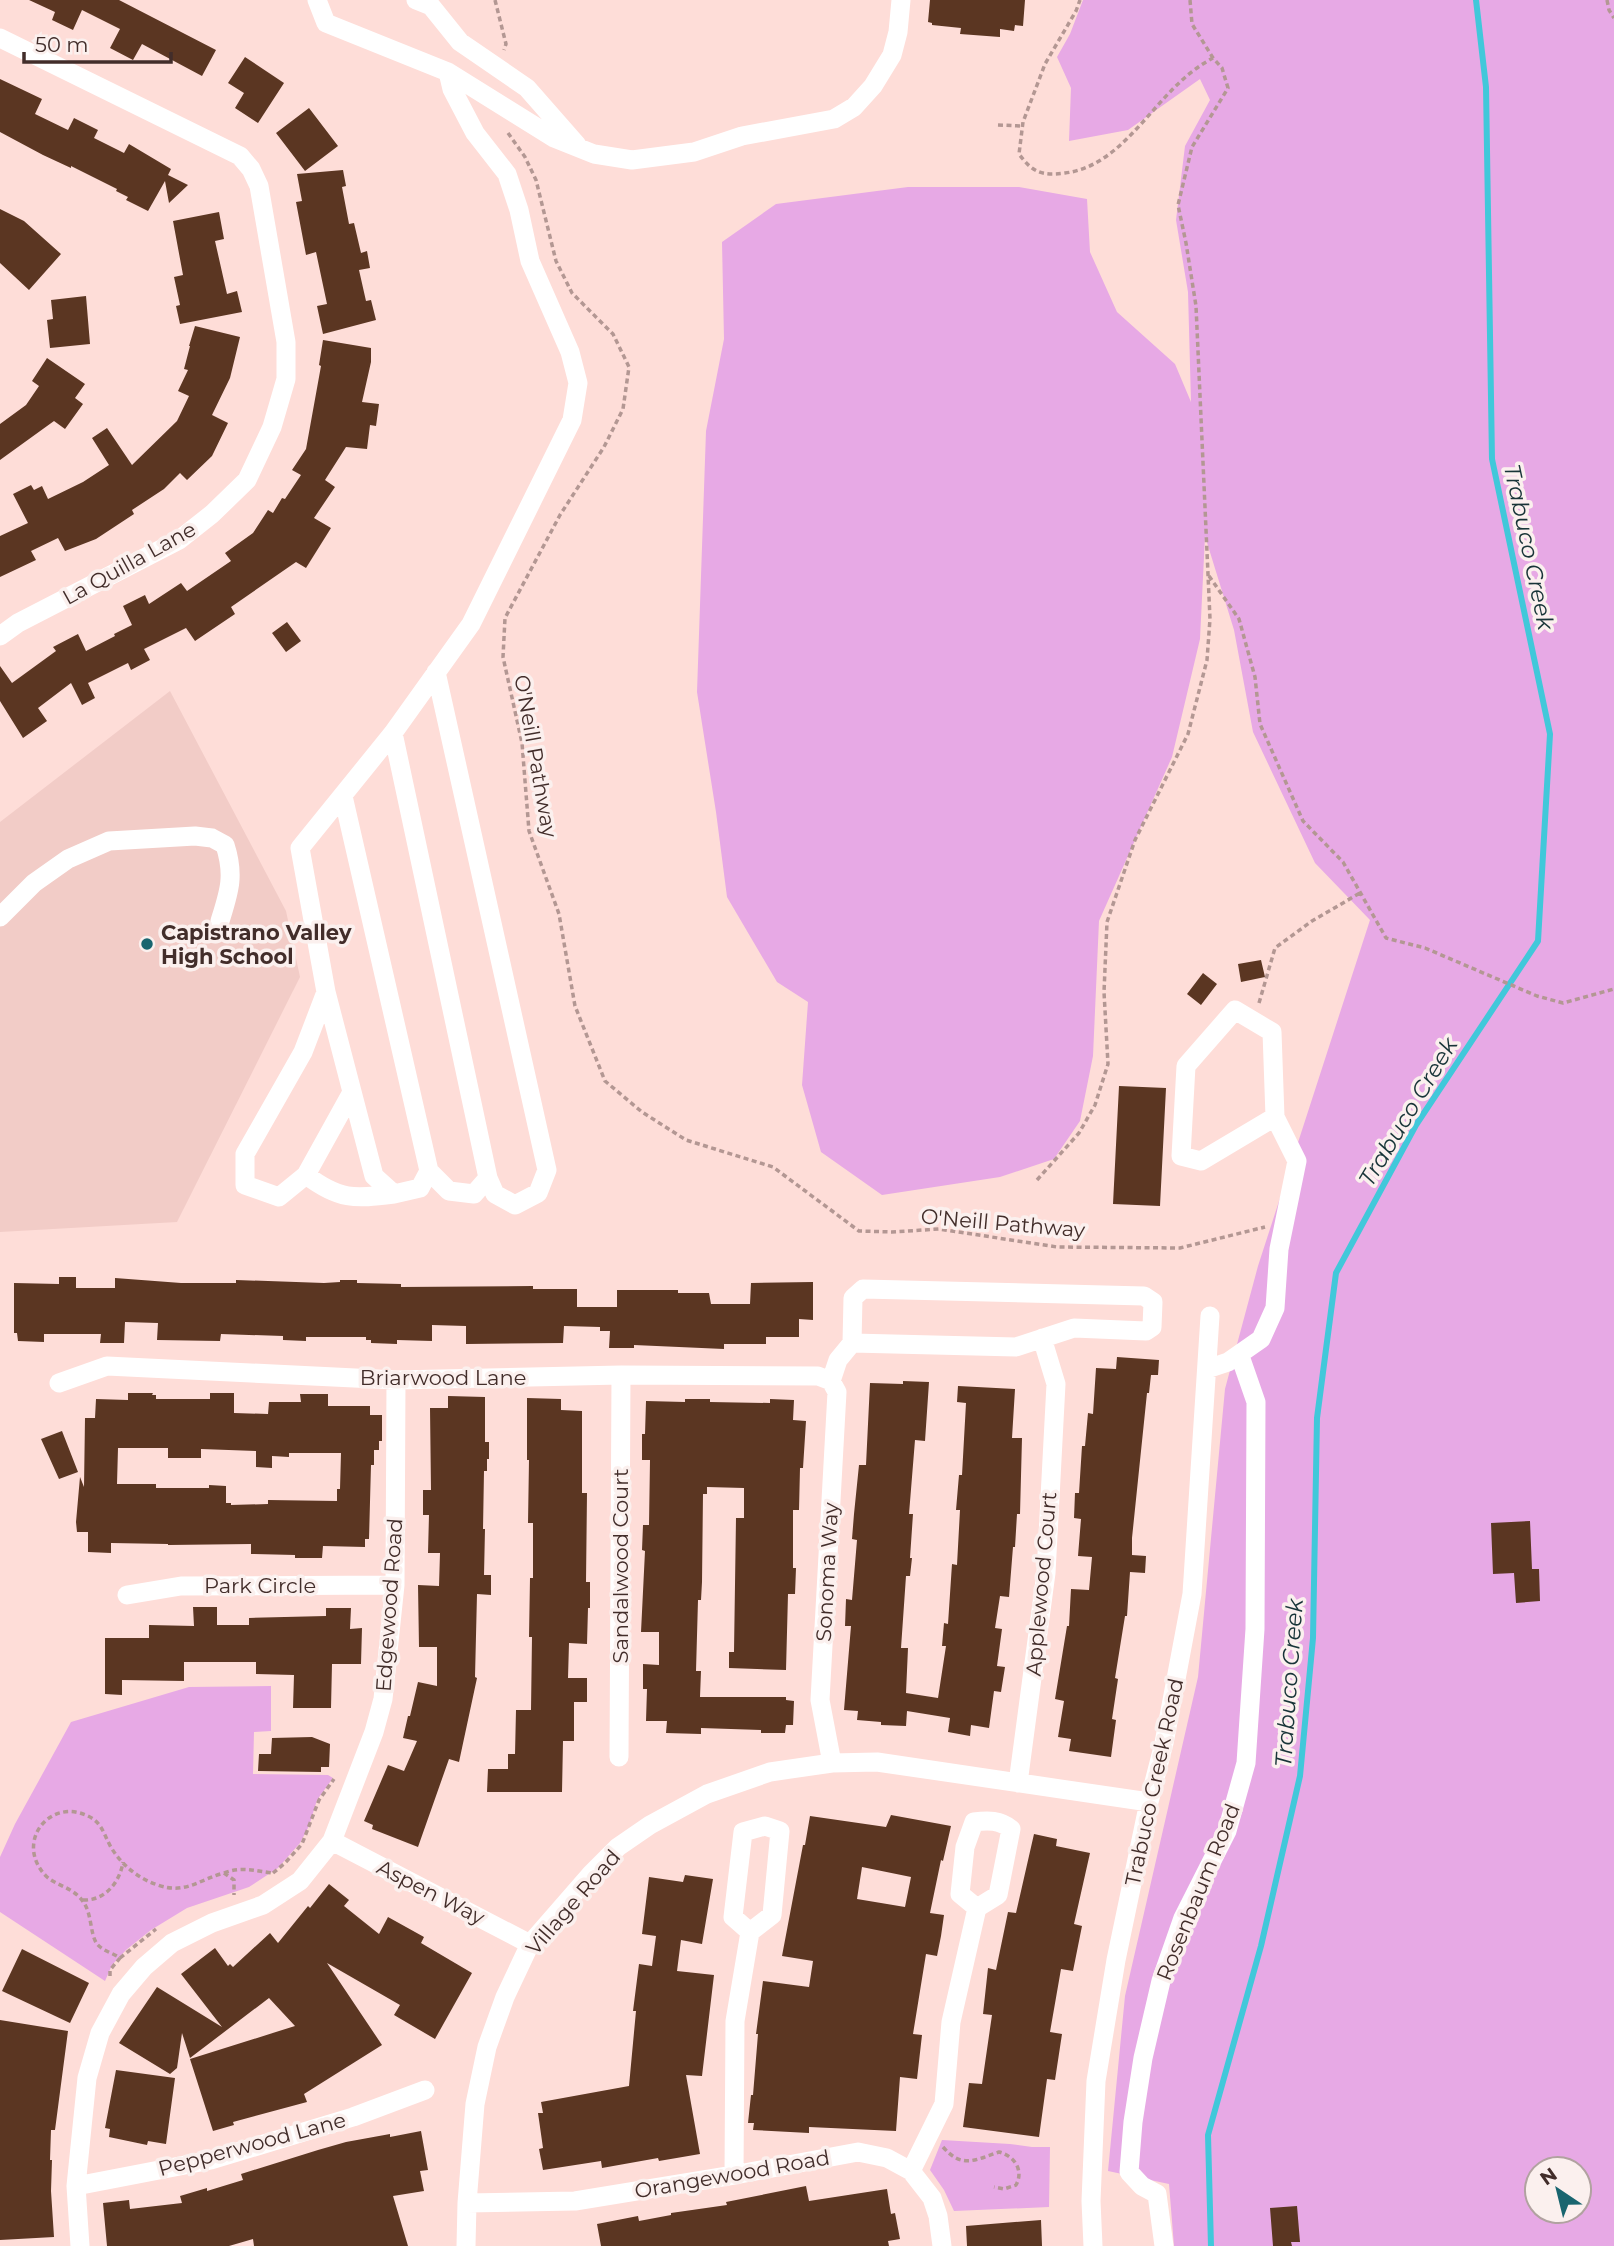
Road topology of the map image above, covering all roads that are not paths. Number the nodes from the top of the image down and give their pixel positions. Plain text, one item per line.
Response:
1 (317, 0) edge
2 (416, 0) edge
3 (901, 0) edge
4 (0, 38) edge
5 (460, 42) junction
6 (448, 72) junction
7 (580, 149) junction
8 (0, 636) edge
9 (436, 672) junction
10 (393, 733) junction
11 (344, 796) junction
12 (0, 917) edge
13 (220, 921) dead end
14 (326, 992) junction
15 (352, 1092) junction
16 (1275, 1117) junction
17 (429, 1171) junction
18 (306, 1175) junction
19 (488, 1178) junction
20 (394, 1194) junction
21 (1210, 1316) dead end
22 (1042, 1338) junction
23 (852, 1343) junction
24 (1240, 1356) junction
25 (1207, 1369) junction
26 (621, 1376) junction
27 (396, 1380) junction
28 (831, 1381) junction
29 (59, 1383) dead end
30 (395, 1585) junction
31 (127, 1595) dead end
32 (619, 1757) dead end
33 (832, 1763) junction
34 (1018, 1783) junction
35 (1149, 1802) junction
36 (332, 1841) junction
37 (977, 1908) dead end
38 (750, 1932) junction
39 (530, 1944) junction
40 (425, 2090) dead end
41 (911, 2171) junction
42 (734, 2175) junction
43 (76, 2186) junction
44 (467, 2203) junction
45 (80, 2246) edge
46 (466, 2246) edge
47 (942, 2246) edge
48 (1093, 2246) edge
49 (1164, 2246) edge

1 - 6 street
2 - 5 street
3 - 7 street
4 - 8 street, La Quilla Lane
5 - 6 street
5 - 7 street
6 - 7 street
6 - 9 street
9 - 10 street
9 - 19 street
10 - 11 street
10 - 19 street
11 - 14 street
11 - 17 street
12 - 13 street
14 - 15 street
14 - 18 street
15 - 18 street
15 - 20 street
16 - 16 street
16 - 24 street
17 - 19 street
17 - 20 street
18 - 20 street
21 - 25 street, Trabuco Creek Road
22 - 23 street
22 - 23 street
22 - 34 street, Applewood Court
23 - 28 street
24 - 25 street
24 - 49 street, Rosenbaum Road
25 - 35 street, Trabuco Creek Road
26 - 27 street, Briarwood Lane
26 - 28 street, Briarwood Lane
26 - 32 street, Sandalwood Court
27 - 29 street, Briarwood Lane
27 - 30 street, Edgewood Road
28 - 33 street, Sonoma Way
30 - 31 street, Park Circle
30 - 36 street, Edgewood Road
33 - 34 street, Village Road
33 - 39 street, Village Road
34 - 35 street, Village Road
35 - 48 street, Trabuco Creek Road
36 - 39 street, Aspen Way
36 - 43 street, Edgewood Road
37 - 41 street
38 - 38 street
38 - 42 street
39 - 44 street, Village Road
40 - 43 street, Pepperwood Lane
41 - 42 street, Orangewood Road
41 - 47 street, Orangewood Road
42 - 44 street, Orangewood Road
43 - 45 street, Edgewood Road
44 - 46 street, Village Road

